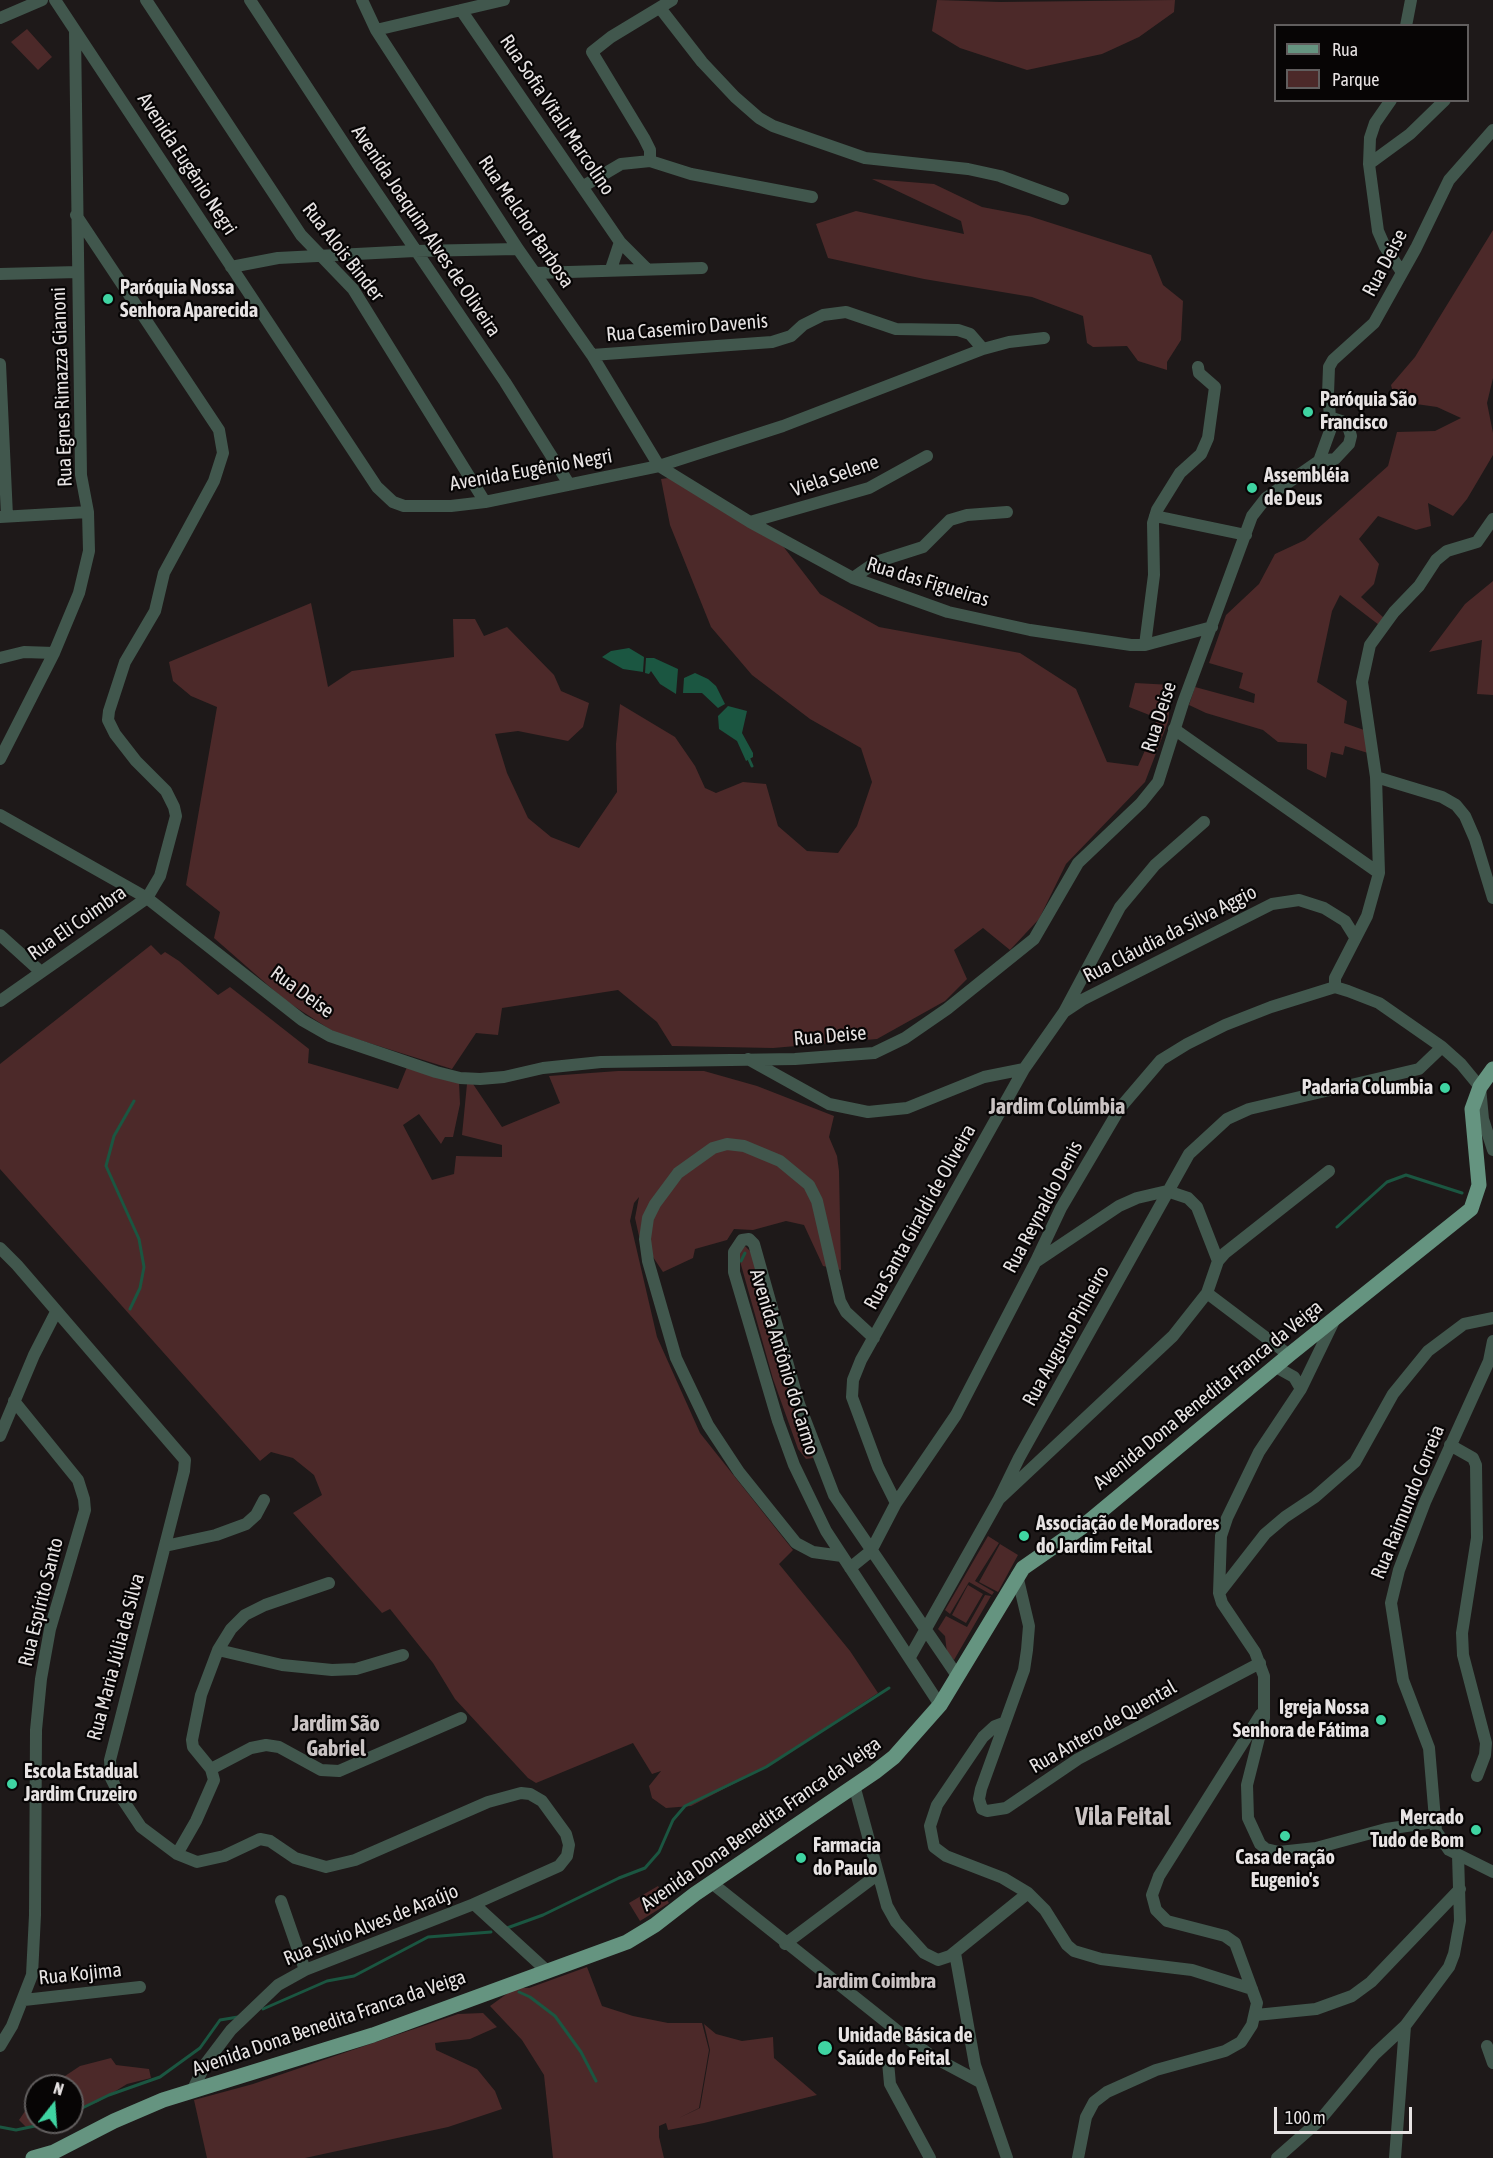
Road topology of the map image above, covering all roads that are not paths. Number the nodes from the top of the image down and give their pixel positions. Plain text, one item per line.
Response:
1 (42, 0) edge
2 (55, 0) edge
3 (146, 0) edge
4 (250, 0) edge
5 (362, 0) edge
6 (504, 0) edge
7 (672, 0) edge
8 (1410, 0) edge
9 (660, 8) junction
10 (461, 10) junction
11 (0, 18) edge
12 (1406, 24) edge
13 (75, 30) junction
14 (376, 30) junction
15 (1390, 102) edge
16 (1443, 102) edge
17 (1493, 130) edge
18 (650, 161) junction
19 (1369, 164) junction
20 (582, 187) junction
21 (813, 197) dead end
22 (1063, 199) dead end
23 (76, 215) junction
24 (620, 242) junction
25 (518, 249) junction
26 (415, 250) junction
27 (321, 256) junction
28 (231, 267) junction
29 (702, 268) dead end
30 (611, 269) junction
31 (647, 269) junction
32 (1401, 271) junction
33 (78, 273) junction
34 (535, 273) junction
35 (0, 274) edge
36 (1044, 339) dead end
37 (983, 349) junction
38 (592, 355) junction
39 (0, 364) edge
40 (1198, 366) dead end
41 (1329, 417) junction
42 (927, 456) dead end
43 (1319, 461) junction
44 (658, 466) junction
45 (569, 484) junction
46 (485, 502) junction
47 (88, 512) junction
48 (1007, 512) dead end
49 (3, 516) edge
50 (1155, 516) junction
51 (1493, 519) edge
52 (750, 522) junction
53 (1246, 535) junction
54 (853, 578) junction
55 (1212, 627) junction
56 (1145, 645) junction
57 (54, 653) junction
58 (0, 658) edge
59 (1174, 729) junction
60 (0, 759) edge
61 (1376, 777) junction
62 (0, 815) edge
63 (1204, 822) dead end
64 (1379, 873) junction
65 (147, 898) junction
66 (1493, 898) edge
67 (0, 935) edge
68 (1355, 937) junction
69 (41, 972) junction
70 (1335, 987) junction
71 (0, 1001) edge
72 (1064, 1012) junction
73 (1442, 1047) junction
74 (748, 1059) junction
75 (1024, 1068) junction
76 (1493, 1070) edge
77 (1480, 1087) junction
78 (1493, 1150) edge
79 (1329, 1171) dead end
80 (1167, 1191) junction
81 (0, 1248) edge
82 (1218, 1261) junction
83 (1036, 1262) junction
84 (1207, 1293) junction
85 (56, 1312) junction
86 (1335, 1318) junction
87 (1493, 1318) edge
88 (874, 1338) junction
89 (1493, 1341) edge
90 (1289, 1355) junction
91 (1276, 1367) junction
92 (1301, 1389) junction
93 (14, 1401) junction
94 (0, 1436) edge
95 (1027, 1445) junction
96 (1450, 1445) junction
97 (1042, 1457) junction
98 (999, 1499) junction
99 (264, 1500) dead end
100 (896, 1503) junction
101 (165, 1546) junction
102 (871, 1551) junction
103 (842, 1556) junction
104 (850, 1568) junction
105 (1017, 1575) junction
106 (329, 1583) dead end
107 (1219, 1593) junction
108 (926, 1632) junction
109 (218, 1650) junction
110 (403, 1655) dead end
111 (910, 1658) junction
112 (1260, 1663) junction
113 (958, 1677) junction
114 (940, 1705) junction
115 (1265, 1708) junction
116 (461, 1718) dead end
117 (1003, 1723) junction
118 (212, 1775) junction
119 (1477, 1776) dead end
120 (854, 1785) junction
121 (1434, 1822) junction
122 (177, 1854) junction
123 (1458, 1855) junction
124 (559, 1866) joint
125 (1493, 1872) edge
126 (877, 1875) junction
127 (713, 1884) junction
128 (1460, 1890) junction
129 (1028, 1893) junction
130 (280, 1901) dead end
131 (474, 1904) junction
132 (785, 1944) junction
133 (955, 1953) junction
134 (305, 1970) junction
135 (546, 1970) junction
136 (140, 1987) dead end
137 (1252, 1989) junction
138 (24, 2000) junction
139 (1256, 2015) junction
140 (1405, 2026) junction
141 (0, 2046) edge
142 (1487, 2046) dead end
143 (888, 2062) dead end
144 (1493, 2063) edge
145 (980, 2082) junction
146 (192, 2091) junction
147 (54, 2155) edge
148 (33, 2158) edge
149 (930, 2158) edge
150 (1007, 2158) edge
151 (1078, 2158) edge
152 (1277, 2158) edge
153 (1395, 2158) edge

1 - 11 street
2 - 13 street, Avenida Eugênio Negri
3 - 27 street, Rua Alois Binder
4 - 26 street, Avenida Joaquim Alves de Oliveira
5 - 14 street, Rua Melchor Barbosa
6 - 10 street
7 - 9 street
8 - 12 street
9 - 18 street
9 - 22 street
10 - 14 street
10 - 20 street, Rua Sofia Vitali Marcolino
13 - 23 street, Rua Egnes Rimazza Gianoni
13 - 28 street, Avenida Eugênio Negri
14 - 25 street, Rua Melchor Barbosa
15 - 19 street
16 - 19 street
17 - 32 street, Rua Deise
18 - 20 street
18 - 21 street
19 - 32 street
20 - 24 street, Rua Sofia Vitali Marcolino
23 - 33 street, Rua Egnes Rimazza Gianoni
23 - 65 street
24 - 30 street
24 - 31 street, Rua Sofia Vitali Marcolino
25 - 26 street
25 - 34 street, Rua Melchor Barbosa
26 - 27 street
26 - 45 street, Avenida Joaquim Alves de Oliveira
27 - 28 street
27 - 46 street, Rua Alois Binder
28 - 46 street, Avenida Eugênio Negri
29 - 31 street
30 - 31 street
30 - 34 street
32 - 41 street, Rua Deise
33 - 35 street
33 - 47 street, Rua Egnes Rimazza Gianoni
34 - 38 street, Rua Melchor Barbosa
36 - 37 street, Avenida Eugênio Negri
37 - 38 street, Rua Casemiro Davenis
37 - 44 street, Avenida Eugênio Negri
38 - 44 street, Rua Melchor Barbosa
39 - 49 street
40 - 50 street
41 - 43 street, Rua Deise
41 - 43 street, Rua Deise
42 - 52 street, Viela Selene
43 - 53 street, Rua Deise
44 - 45 street, Avenida Eugênio Negri
44 - 52 street, Rua das Figueiras
45 - 46 street, Avenida Eugênio Negri
47 - 49 street
47 - 57 street, Rua Egnes Rimazza Gianoni
48 - 54 street
50 - 53 street
50 - 56 street
51 - 61 street
52 - 54 street, Rua das Figueiras
53 - 55 street, Rua Deise
54 - 56 street, Rua das Figueiras
55 - 56 street, Rua das Figueiras
55 - 59 street, Rua Deise
57 - 58 street
57 - 60 street, Rua Egnes Rimazza Gianoni
59 - 64 street
59 - 74 street, Rua Deise
61 - 64 street
61 - 66 street
62 - 65 street, Rua Deise
63 - 72 street, Rua Santa Giraldi de Oliveira
64 - 68 street
65 - 69 street, Rua Eli Coimbra
65 - 74 street, Rua Deise
67 - 69 street
68 - 70 street
68 - 72 street, Rua Cláudia da Silva Aggio
69 - 71 street, Rua Eli Coimbra
70 - 73 street
70 - 83 street, Rua Reynaldo Denis
72 - 75 street, Rua Santa Giraldi de Oliveira
73 - 77 street
73 - 80 street, Rua Augusto Pinheiro
74 - 75 street
75 - 88 street, Rua Santa Giraldi de Oliveira
76 - 77 main road, Avenida Dona Benedita Franca da Veiga
77 - 78 street
77 - 86 main road, Avenida Dona Benedita Franca da Veiga
79 - 82 street
80 - 82 street
80 - 83 street
80 - 95 street, Rua Augusto Pinheiro
81 - 85 street
82 - 84 street
83 - 100 street, Rua Reynaldo Denis
84 - 90 street
84 - 97 street
85 - 93 street
85 - 101 street, Rua Maria Júlia da Silva
86 - 90 main road, Avenida Dona Benedita Franca da Veiga
86 - 92 street
87 - 107 street
88 - 100 street, Rua Santa Giraldi de Oliveira
88 - 103 street
89 - 96 street, Rua Raimundo Correia
90 - 91 main road, Avenida Dona Benedita Franca da Veiga
91 - 92 street
91 - 105 main road, Avenida Dona Benedita Franca da Veiga
92 - 107 street
93 - 94 street
93 - 138 street, Rua Espírito Santo
95 - 97 street
95 - 98 street, Rua Augusto Pinheiro
96 - 119 street
96 - 121 street, Rua Raimundo Correia
97 - 98 street
98 - 108 street, Rua Augusto Pinheiro
99 - 101 street
100 - 102 street, Rua Reynaldo Denis
101 - 122 street, Rua Maria Júlia da Silva
102 - 103 street, Avenida Antônio do Carmo
102 - 104 street, Rua Reynaldo Denis
102 - 108 street, Avenida Antônio do Carmo
103 - 104 street, Avenida Antônio do Carmo
104 - 111 street, Avenida Antônio do Carmo
105 - 113 main road, Avenida Dona Benedita Franca da Veiga
105 - 117 street
106 - 109 street
107 - 112 street
108 - 111 street, Rua Augusto Pinheiro
108 - 113 street, Avenida Antônio do Carmo
109 - 110 street
109 - 118 street
111 - 114 street, Avenida Antônio do Carmo
112 - 115 street
112 - 117 street, Rua Antero de Quental
113 - 114 main road, Avenida Dona Benedita Franca da Veiga
114 - 120 main road, Avenida Dona Benedita Franca da Veiga
115 - 121 street
115 - 137 street
116 - 118 street
117 - 129 street
118 - 122 street
120 - 126 street
120 - 127 main road, Avenida Dona Benedita Franca da Veiga
121 - 123 street
122 - 124 street, Rua Maria Júlia da Silva
123 - 125 street
123 - 128 street
124 - 131 street, Rua Sílvio Alves de Araújo
126 - 132 street
126 - 133 street
127 - 132 street
127 - 135 main road, Avenida Dona Benedita Franca da Veiga
128 - 139 street
128 - 140 street
129 - 133 street
129 - 137 street
130 - 134 street
131 - 134 street, Rua Sílvio Alves de Araújo
131 - 135 street, Rua Sílvio Alves de Araújo
132 - 145 street
133 - 145 street
134 - 146 street, Rua Sílvio Alves de Araújo
135 - 146 main road, Avenida Dona Benedita Franca da Veiga
136 - 138 street, Rua Kojima
137 - 139 street
138 - 141 street, Rua Espírito Santo
139 - 151 street
140 - 152 street
140 - 153 street
142 - 144 street
143 - 149 street
145 - 150 street
146 - 147 main road, Avenida Dona Benedita Franca da Veiga
147 - 148 main road, Avenida Dona Benedita Franca da Veiga

